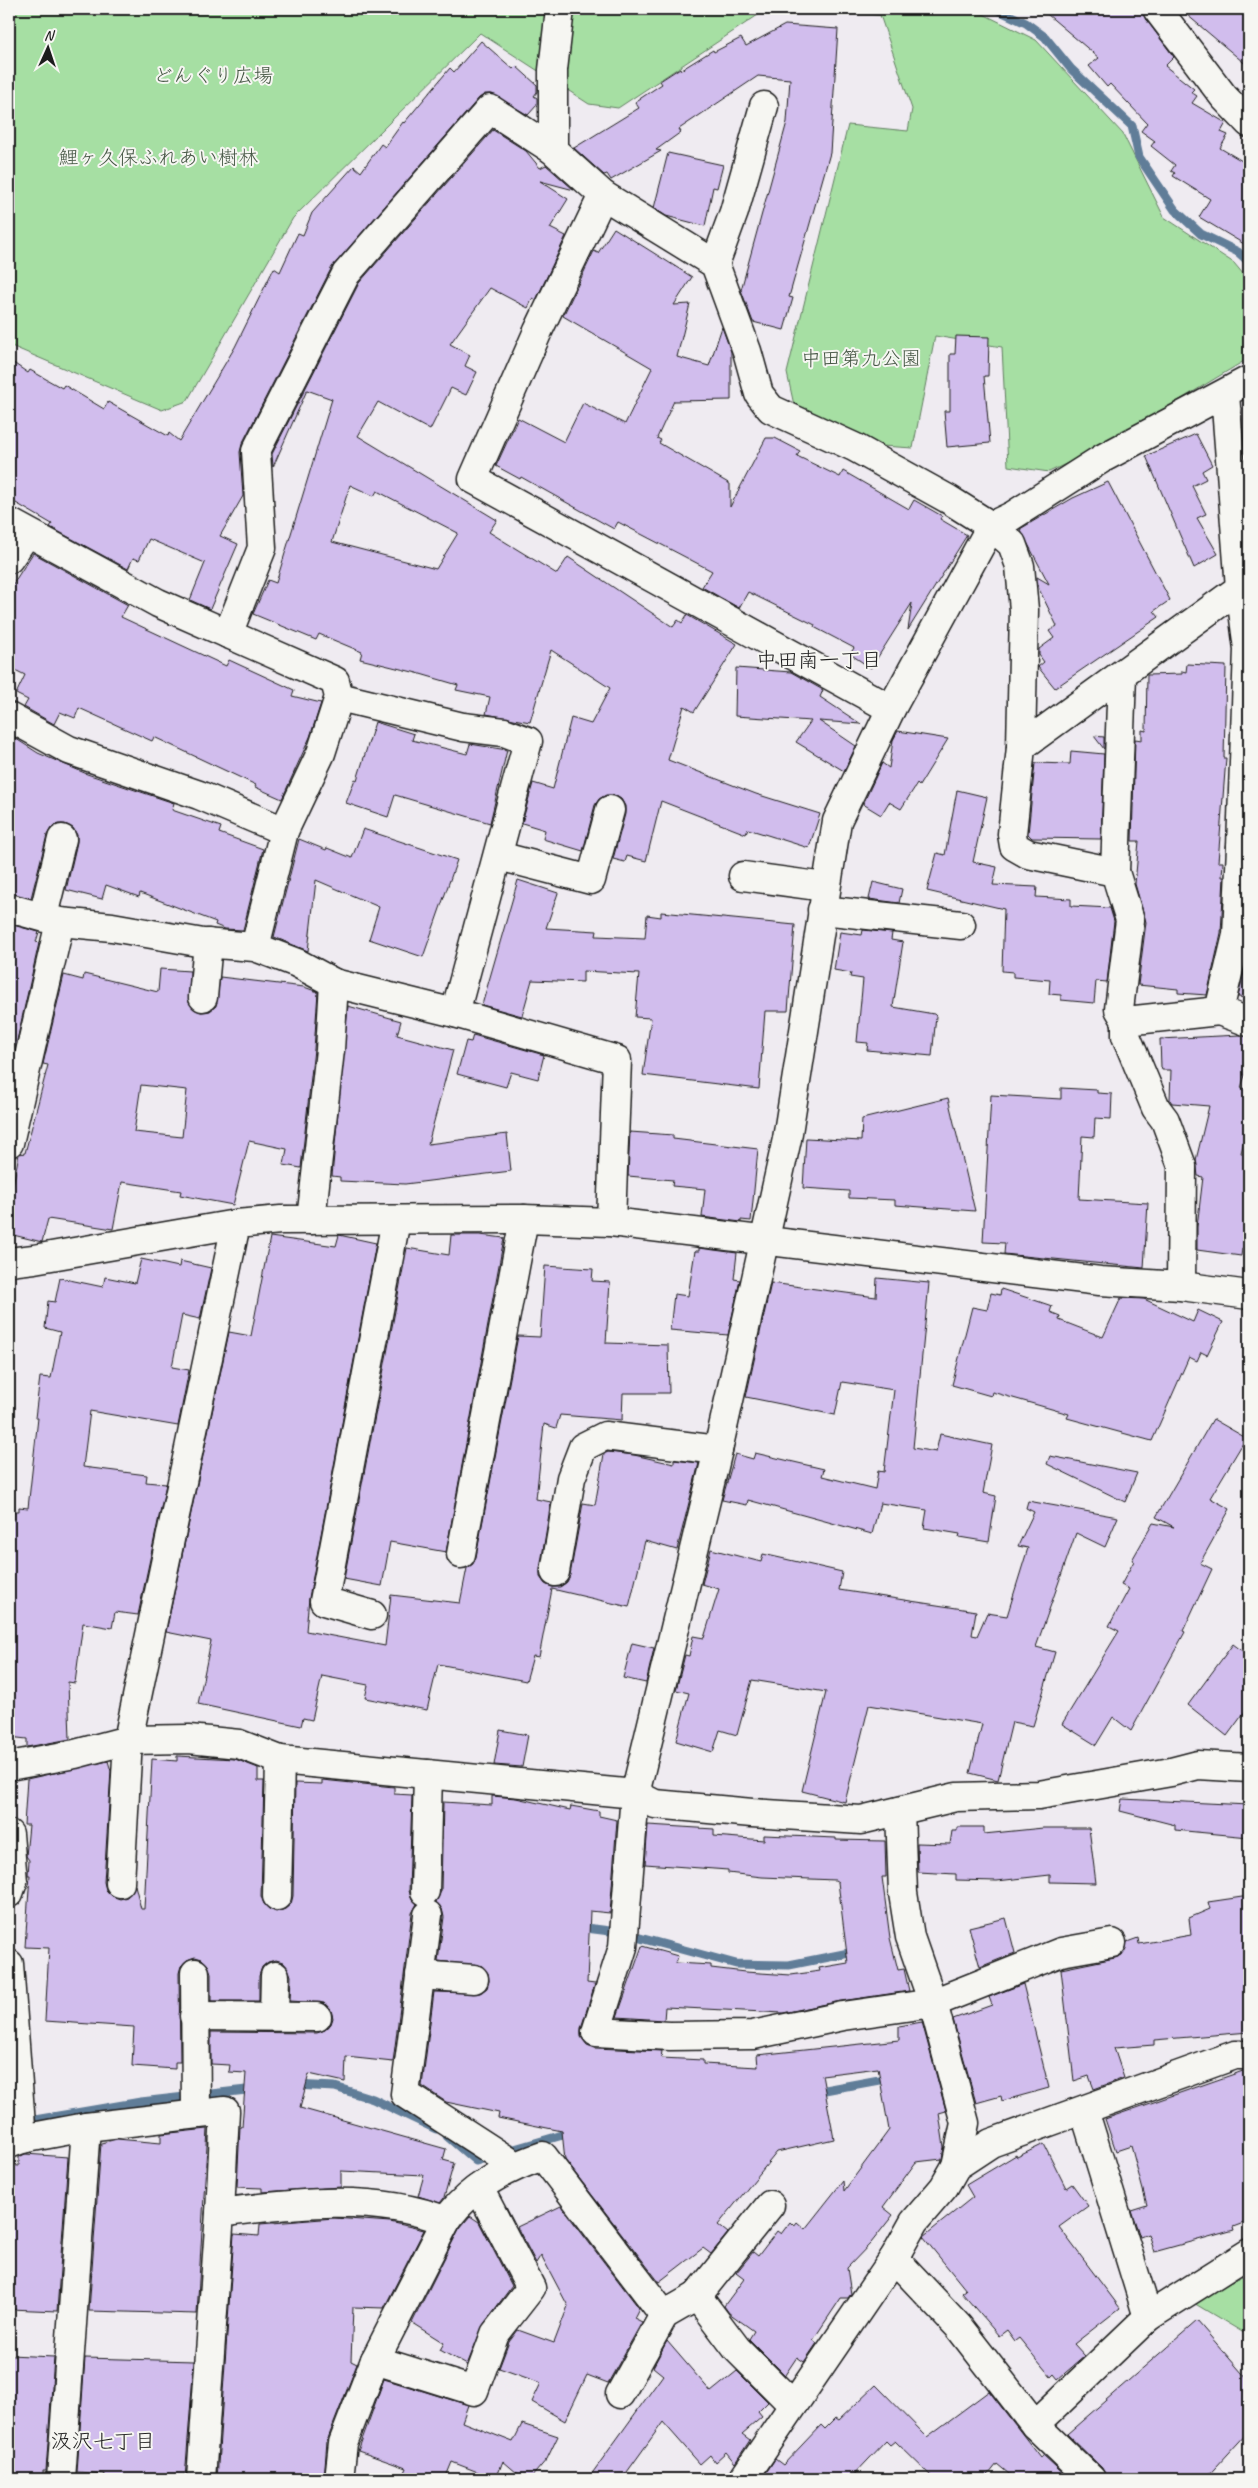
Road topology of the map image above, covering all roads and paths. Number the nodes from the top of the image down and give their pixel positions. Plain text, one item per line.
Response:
1 (560, 9) edge
2 (1157, 9) edge
3 (764, 106) dead end
4 (1249, 123) edge
5 (553, 150) junction
6 (603, 195) junction
7 (715, 264) junction
8 (1249, 380) edge
9 (1225, 394) junction
10 (991, 526) junction
11 (18, 528) edge
12 (9, 559) edge
13 (1240, 588) junction
14 (228, 634) junction
15 (1248, 649) edge
16 (1122, 675) junction
17 (339, 697) junction
18 (891, 709) junction
19 (9, 717) edge
20 (1021, 747) junction
21 (610, 810) dead end
22 (284, 831) junction
23 (62, 839) dead end
24 (1245, 848) edge
25 (499, 856) junction
26 (1116, 872) junction
27 (743, 876) dead end
28 (823, 898) junction
29 (9, 908) edge
30 (52, 919) junction
31 (961, 925) dead end
32 (208, 943) junction
33 (255, 947) junction
34 (334, 983) junction
35 (203, 996) dead end
36 (1219, 1011) junction
37 (455, 1013) junction
38 (1126, 1020) junction
39 (1249, 1022) edge
40 (9, 1143) edge
41 (524, 1219) junction
42 (311, 1220) junction
43 (396, 1220) junction
44 (611, 1222) junction
45 (236, 1224) junction
46 (764, 1241) junction
47 (9, 1262) edge
48 (1180, 1286) junction
49 (1249, 1295) edge
50 (718, 1450) junction
51 (461, 1554) dead end
52 (555, 1572) dead end
53 (372, 1615) dead end
54 (128, 1740) junction
55 (280, 1760) junction
56 (9, 1766) edge
57 (1249, 1768) edge
58 (428, 1774) junction
59 (635, 1794) junction
60 (900, 1811) junction
61 (9, 1834) edge
62 (120, 1883) dead end
63 (9, 1893) edge
64 (277, 1896) dead end
65 (1112, 1943) dead end
66 (9, 1964) edge
67 (195, 1973) dead end
68 (420, 1974) junction
69 (275, 1976) dead end
70 (474, 1979) dead end
71 (933, 2004) junction
72 (194, 2016) junction
73 (274, 2016) junction
74 (317, 2017) dead end
75 (12, 2044) edge
76 (1249, 2055) edge
77 (195, 2102) junction
78 (1084, 2110) junction
79 (86, 2127) junction
80 (18, 2132) edge
81 (510, 2163) junction
82 (956, 2166) junction
83 (479, 2188) junction
84 (770, 2205) dead end
85 (220, 2213) junction
86 (446, 2221) junction
87 (1249, 2253) edge
88 (894, 2258) junction
89 (697, 2296) junction
90 (664, 2314) junction
91 (1148, 2316) junction
92 (375, 2360) junction
93 (620, 2394) dead end
94 (793, 2406) junction
95 (1034, 2425) junction
96 (61, 2479) edge
97 (201, 2479) edge
98 (339, 2479) edge
99 (743, 2479) edge
100 (1091, 2479) edge

1 - 5 street
2 - 4 street
3 - 7 street
5 - 6 street
5 - 14 street
6 - 7 street
6 - 18 street
7 - 10 street
8 - 9 street
9 - 10 street
9 - 13 street
10 - 18 street
10 - 20 street
11 - 12 street
11 - 14 street
13 - 15 street
13 - 16 street
14 - 17 street
15 - 24 street
16 - 20 street
16 - 26 street
17 - 22 street
17 - 25 street
18 - 28 street
19 - 22 street
20 - 26 street
21 - 25 street
22 - 33 street
23 - 30 street
24 - 36 street
25 - 37 street
26 - 38 street
27 - 28 street
28 - 31 street
28 - 46 street
29 - 30 street
30 - 32 street
30 - 40 street
32 - 33 street
32 - 35 street
33 - 34 street
34 - 37 street
34 - 42 street
36 - 38 street
36 - 39 street
37 - 44 street
38 - 48 street
41 - 43 street
41 - 44 street
41 - 51 street
42 - 43 street
42 - 45 street
43 - 53 street
44 - 46 street
45 - 47 street
45 - 54 street
46 - 48 street
46 - 50 street
48 - 49 street
50 - 52 street
50 - 59 street
54 - 55 street
54 - 56 street
54 - 62 street
55 - 58 street
55 - 64 street
57 - 60 street
58 - 59 street
58 - 68 street
59 - 60 street
59 - 71 street
60 - 71 street
61 - 63 street
65 - 71 street
66 - 75 street
67 - 72 street
68 - 70 street
68 - 81 street
69 - 73 street
71 - 82 street
72 - 73 street
72 - 77 street
73 - 74 street
75 - 80 street
76 - 78 street
77 - 79 street
77 - 85 street
78 - 82 street
78 - 91 street
79 - 80 street
79 - 96 street
81 - 83 street
81 - 90 street
82 - 88 street
83 - 86 street
83 - 92 street
84 - 89 street
85 - 86 street
85 - 97 street
86 - 92 street
87 - 91 street
88 - 94 street
88 - 95 street
89 - 90 street
89 - 94 street
90 - 93 street
91 - 95 street
92 - 98 street
94 - 99 street
95 - 100 street

